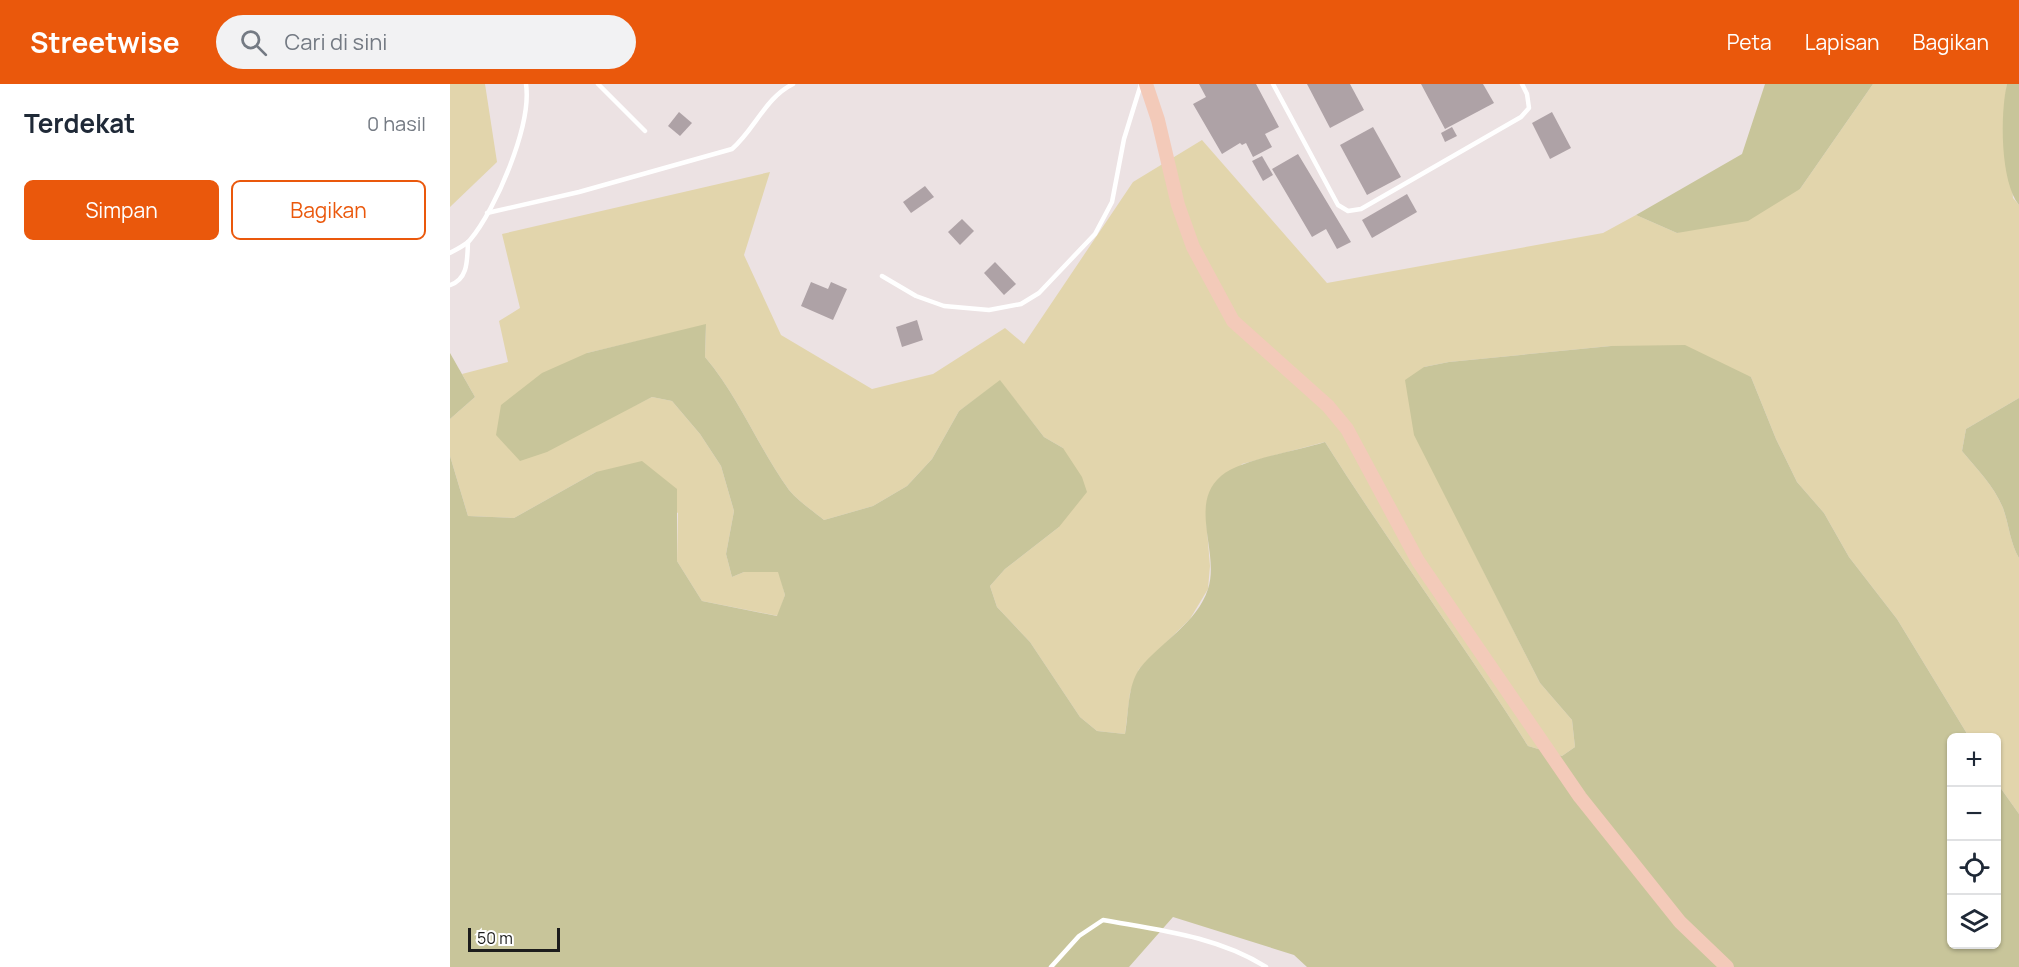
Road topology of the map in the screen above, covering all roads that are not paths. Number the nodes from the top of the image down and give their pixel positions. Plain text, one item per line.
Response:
1 (526, 84) edge
2 (598, 84) edge
3 (793, 84) edge
4 (1140, 84) edge
5 (1146, 84) edge
6 (1274, 84) edge
7 (1522, 84) edge
8 (645, 131) dead end
9 (487, 213) junction
10 (468, 242) junction
11 (450, 253) edge
12 (882, 276) dead end
13 (450, 285) edge
14 (1051, 967) edge
15 (1266, 967) edge
16 (1727, 967) edge

1 - 9 lane
2 - 8 lane
3 - 9 lane
4 - 12 lane
5 - 16 main road
6 - 7 lane
9 - 10 lane
10 - 11 lane
10 - 13 lane
14 - 15 lane

